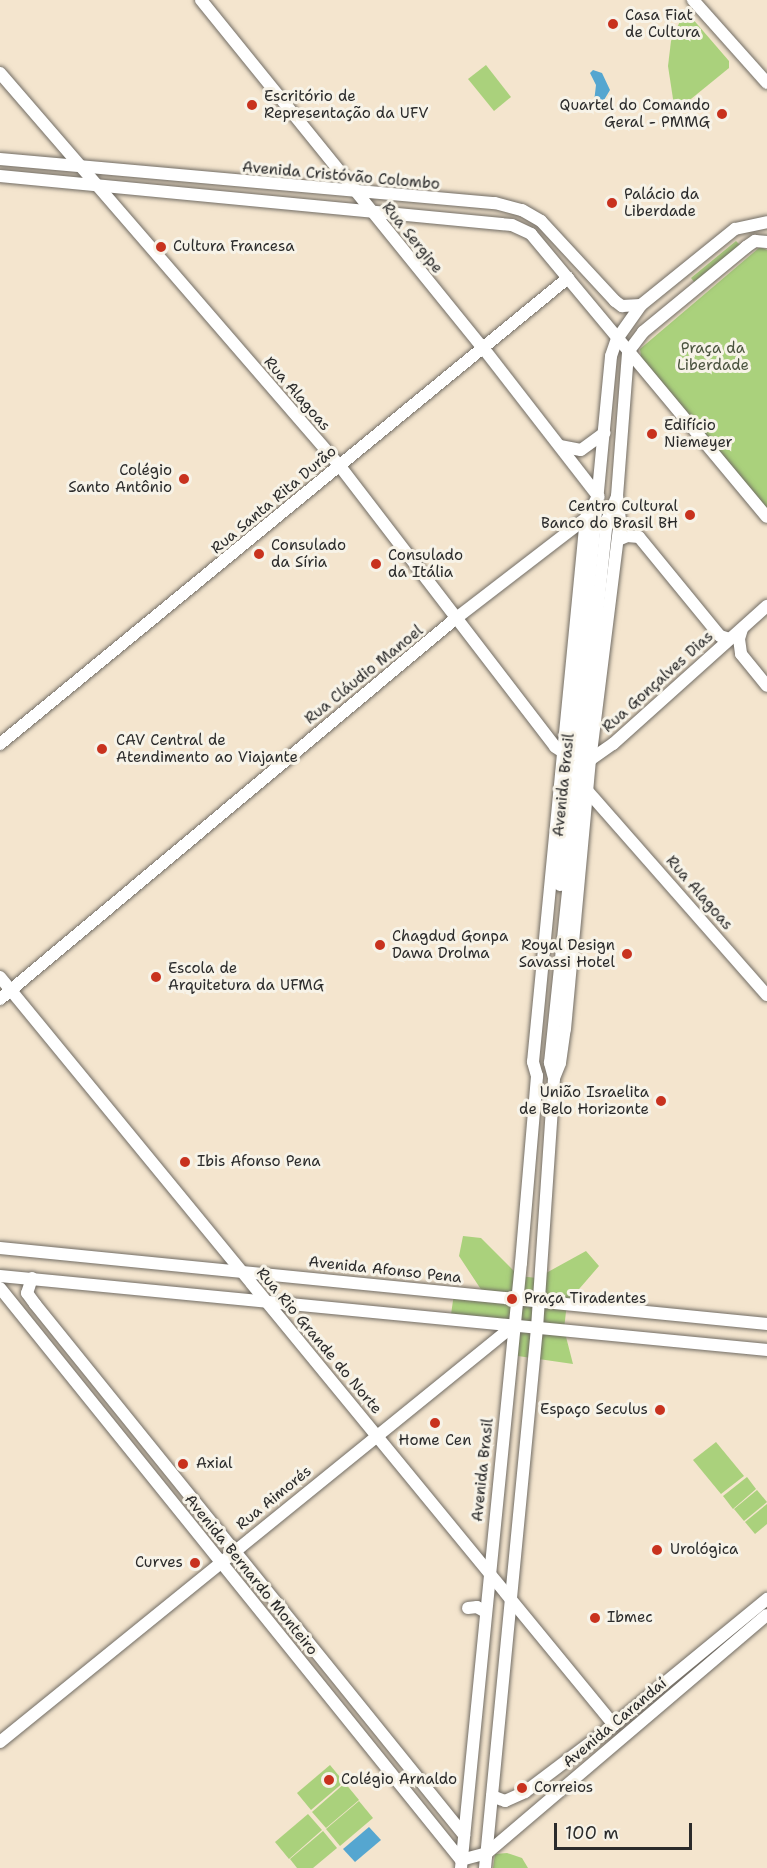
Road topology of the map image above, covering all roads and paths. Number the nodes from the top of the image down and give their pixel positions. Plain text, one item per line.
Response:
1 (201, 0) edge
2 (693, 0) edge
3 (0, 73) edge
4 (767, 83) edge
5 (63, 148) junction
6 (0, 159) edge
7 (51, 164) junction
8 (80, 167) junction
9 (0, 176) edge
10 (96, 183) junction
11 (357, 193) junction
12 (522, 210) junction
13 (371, 211) junction
14 (404, 216) junction
15 (751, 222) junction
16 (767, 222) edge
17 (512, 225) junction
18 (394, 240) junction
19 (767, 240) edge
20 (568, 278) junction
21 (641, 305) junction
22 (617, 339) junction
23 (484, 349) junction
24 (628, 352) junction
25 (604, 433) junction
26 (560, 446) junction
27 (339, 465) junction
28 (598, 495) junction
29 (617, 496) junction
30 (767, 517) edge
31 (586, 518) junction
32 (607, 520) junction
33 (618, 540) junction
34 (767, 606) edge
35 (455, 619) junction
36 (742, 629) junction
37 (729, 639) junction
38 (716, 650) junction
39 (741, 654) junction
40 (767, 686) edge
41 (0, 744) edge
42 (574, 764) junction
43 (608, 812) junction
44 (585, 815) junction
45 (0, 977) edge
46 (11, 990) junction
47 (767, 995) edge
48 (0, 999) edge
49 (557, 1063) junction
50 (537, 1076) junction
51 (0, 1248) edge
52 (242, 1271) junction
53 (0, 1276) edge
54 (32, 1278) junction
55 (0, 1288) edge
56 (516, 1299) junction
57 (266, 1300) junction
58 (539, 1300) junction
59 (291, 1303) junction
60 (35, 1304) junction
61 (21, 1316) junction
62 (284, 1321) junction
63 (473, 1324) junction
64 (767, 1324) edge
65 (513, 1326) junction
66 (537, 1328) junction
67 (767, 1350) edge
68 (480, 1352) junction
69 (377, 1435) junction
70 (490, 1549) junction
71 (234, 1550) junction
72 (476, 1556) junction
73 (221, 1561) junction
74 (488, 1569) junction
75 (485, 1594) junction
76 (510, 1595) junction
77 (761, 1601) edge
78 (468, 1608) dead end
79 (484, 1611) junction
80 (766, 1616) edge
81 (614, 1725) junction
82 (0, 1742) edge
83 (611, 1746) junction
84 (492, 1796) junction
85 (464, 1835) junction
86 (487, 1853) junction
87 (461, 1864) edge
88 (485, 1868) edge

1 - 11 street, Rua Sergipe
2 - 4 street
3 - 5 street, Rua Alagoas
5 - 7 street
5 - 8 street, Rua Alagoas
6 - 7 street, Avenida Cristóvão Colombo
7 - 8 street, Avenida Cristóvão Colombo
8 - 10 street, Rua Alagoas
8 - 11 street, Avenida Cristóvão Colombo
9 - 10 street
10 - 13 street
10 - 27 street, Rua Alagoas
11 - 12 street, Avenida Cristóvão Colombo
11 - 13 street, Rua Sergipe
12 - 17 street
12 - 21 street, Avenida Cristóvão Colombo
13 - 14 street
13 - 18 street, Rua Sergipe
14 - 17 street
14 - 18 street
15 - 16 street
15 - 19 street
15 - 21 street
17 - 20 street
18 - 23 street, Rua Sergipe
19 - 24 street
20 - 22 street
20 - 23 street, Rua Santa Rita Durão
21 - 22 street
22 - 24 street
22 - 25 street, Avenida Brasil
23 - 26 street, Rua Sergipe
23 - 27 street, Rua Santa Rita Durão
24 - 29 street, Avenida Brasil
24 - 30 street
25 - 26 street
25 - 28 street, Avenida Brasil
26 - 28 street, Rua Sergipe
27 - 35 street, Rua Alagoas
27 - 41 street, Rua Santa Rita Durão
28 - 31 street, Avenida Brasil
28 - 32 street
28 - 42 street, Avenida Brasil
29 - 32 street, Avenida Brasil
29 - 33 street, Avenida Brasil
31 - 35 street, Rua Cláudio Manoel
31 - 42 street, Avenida Brasil
32 - 42 street, Avenida Brasil
33 - 37 street
33 - 42 street, Avenida Brasil
34 - 36 street, Rua Gonçalves Dias
35 - 42 street, Rua Alagoas
35 - 46 street, Rua Cláudio Manoel
36 - 37 street, Rua Gonçalves Dias
36 - 39 street
37 - 38 street, Rua Gonçalves Dias
38 - 39 street
38 - 42 street, Rua Gonçalves Dias
39 - 40 street
42 - 43 street, Rua Alagoas
42 - 44 street, Avenida Brasil
42 - 49 street, Avenida Brasil
42 - 50 street, Avenida Brasil
43 - 44 street
43 - 47 street, Rua Alagoas
44 - 49 street, Avenida Brasil
45 - 46 street, Rua Rio Grande do Norte
46 - 48 street, Rua Cláudio Manoel
46 - 52 street, Rua Rio Grande do Norte
49 - 50 street, Avenida Brasil
49 - 58 street, Avenida Brasil
50 - 56 street, Avenida Brasil
51 - 52 street, Avenida Afonso Pena
52 - 56 street, Avenida Afonso Pena
52 - 57 street, Rua Rio Grande do Norte
53 - 54 street
54 - 57 street
54 - 60 street
55 - 61 street, Avenida Bernardo Monteiro
56 - 58 street, Avenida Afonso Pena
56 - 65 street, Avenida Brasil
57 - 59 street
57 - 62 street, Rua Rio Grande do Norte
58 - 64 street, Avenida Afonso Pena
58 - 66 street, Avenida Brasil
59 - 62 street
59 - 63 street
60 - 61 street
60 - 71 street, Avenida Bernardo Monteiro
61 - 73 street, Avenida Bernardo Monteiro
62 - 69 street, Rua Rio Grande do Norte
63 - 65 street
63 - 68 street
65 - 66 street
65 - 68 street, Rua Aimorés
65 - 70 street, Avenida Brasil
66 - 67 street
66 - 76 street, Avenida Brasil
68 - 69 street, Rua Aimorés
69 - 71 street, Rua Aimorés
69 - 72 street, Rua Rio Grande do Norte
70 - 72 street
70 - 74 street, Avenida Brasil
71 - 73 street, Rua Aimorés
71 - 85 street, Avenida Bernardo Monteiro
72 - 74 street, Rua Rio Grande do Norte
73 - 82 street, Rua Aimorés
73 - 87 street, Avenida Bernardo Monteiro
74 - 75 street, Avenida Brasil
74 - 76 street, Rua Rio Grande do Norte
75 - 76 street
75 - 79 street, Avenida Brasil
76 - 81 street, Rua Rio Grande do Norte
76 - 84 street, Avenida Brasil
77 - 80 street, Avenida Carandaí
77 - 81 street, Avenida Carandaí
78 - 79 street
79 - 85 street, Avenida Brasil
80 - 83 street, Avenida Carandaí
81 - 83 street
81 - 84 street, Avenida Carandaí
83 - 86 street, Avenida Carandaí
84 - 86 street, Avenida Brasil
85 - 87 street, Avenida Brasil
86 - 87 street
86 - 88 street, Avenida Brasil

